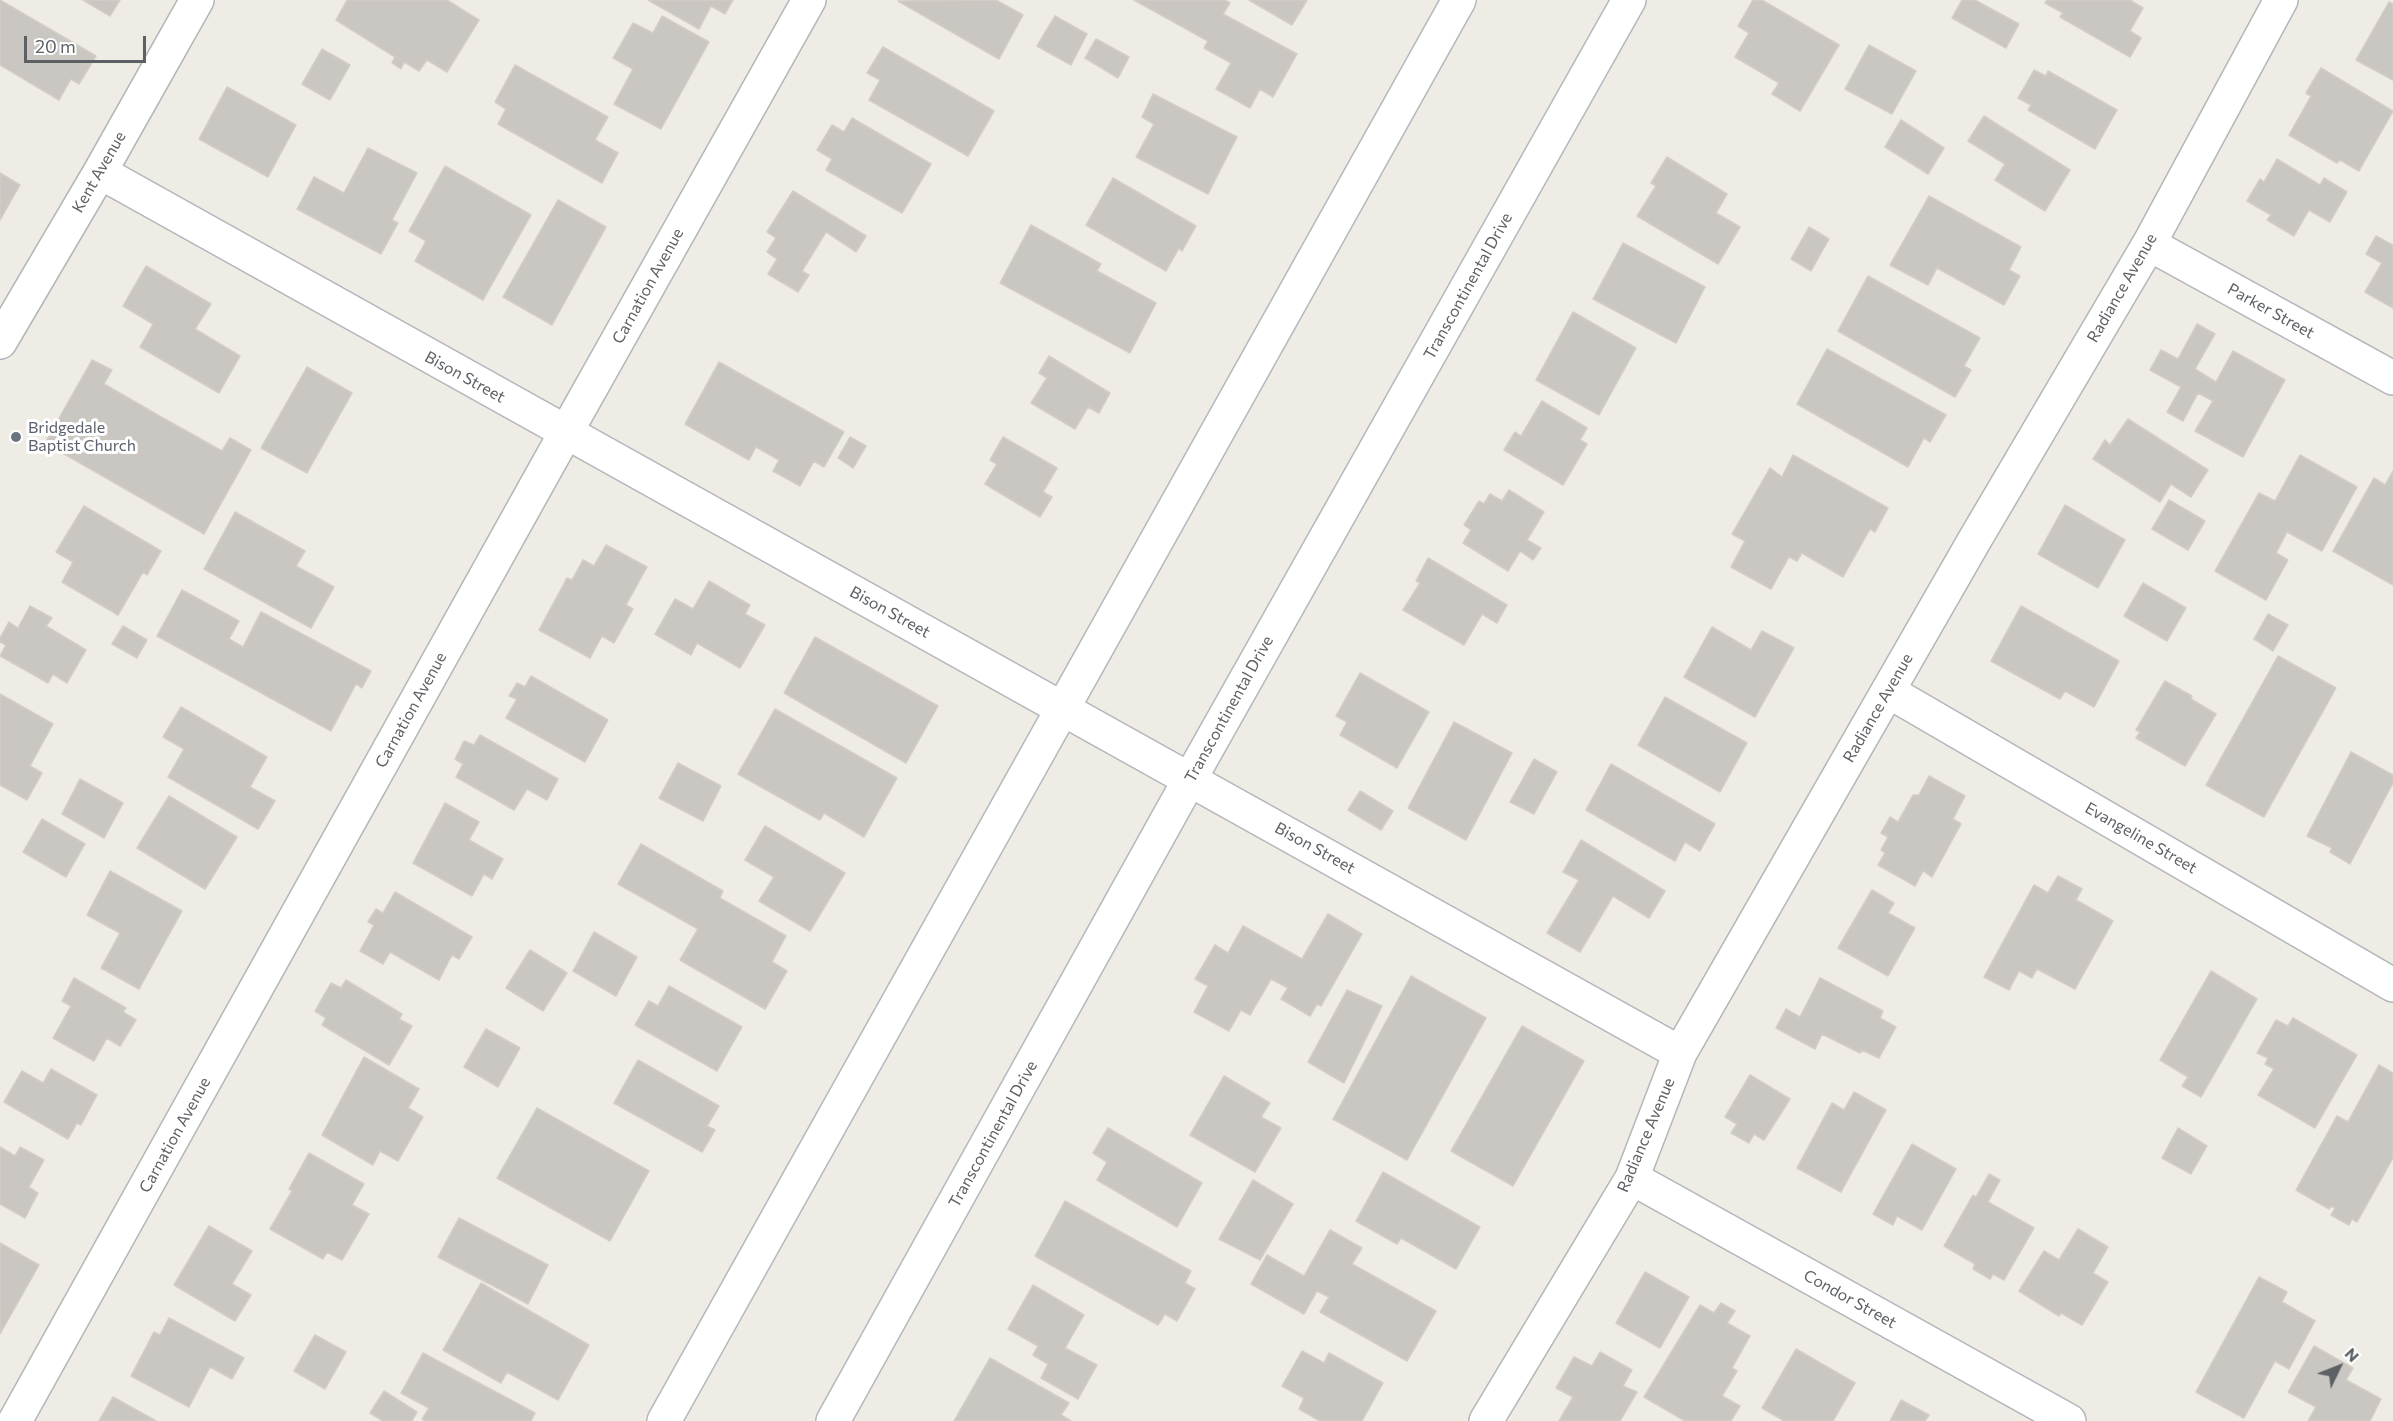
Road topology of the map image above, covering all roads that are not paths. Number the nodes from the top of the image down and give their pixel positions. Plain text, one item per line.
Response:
1 (196, 0) edge
2 (809, 0) edge
3 (1459, 0) edge
4 (1629, 0) edge
5 (2271, 3) edge
6 (100, 172) junction
7 (2149, 244) junction
8 (0, 342) edge
9 (2393, 378) edge
10 (565, 434) junction
11 (1888, 691) junction
12 (1063, 707) junction
13 (1191, 777) junction
14 (2393, 985) edge
15 (1680, 1053) junction
16 (1632, 1178) junction
17 (15, 1421) edge
18 (664, 1421) edge
19 (833, 1421) edge
20 (1485, 1421) edge
21 (2069, 1421) edge

1 - 6 street, Kent Avenue
2 - 10 street, Carnation Avenue
3 - 12 street
4 - 13 street, Transcontinental Drive
5 - 7 street, Radiance Avenue
6 - 8 street, Kent Avenue
6 - 10 street, Bison Street
7 - 9 street, Parker Street
7 - 11 street, Radiance Avenue
10 - 12 street, Bison Street
10 - 17 street, Carnation Avenue
11 - 14 street, Evangeline Street
11 - 15 street, Radiance Avenue
12 - 13 street, Bison Street
12 - 18 street
13 - 15 street, Bison Street
13 - 19 street, Transcontinental Drive
15 - 16 street, Radiance Avenue
16 - 20 street, Radiance Avenue
16 - 21 street, Condor Street

